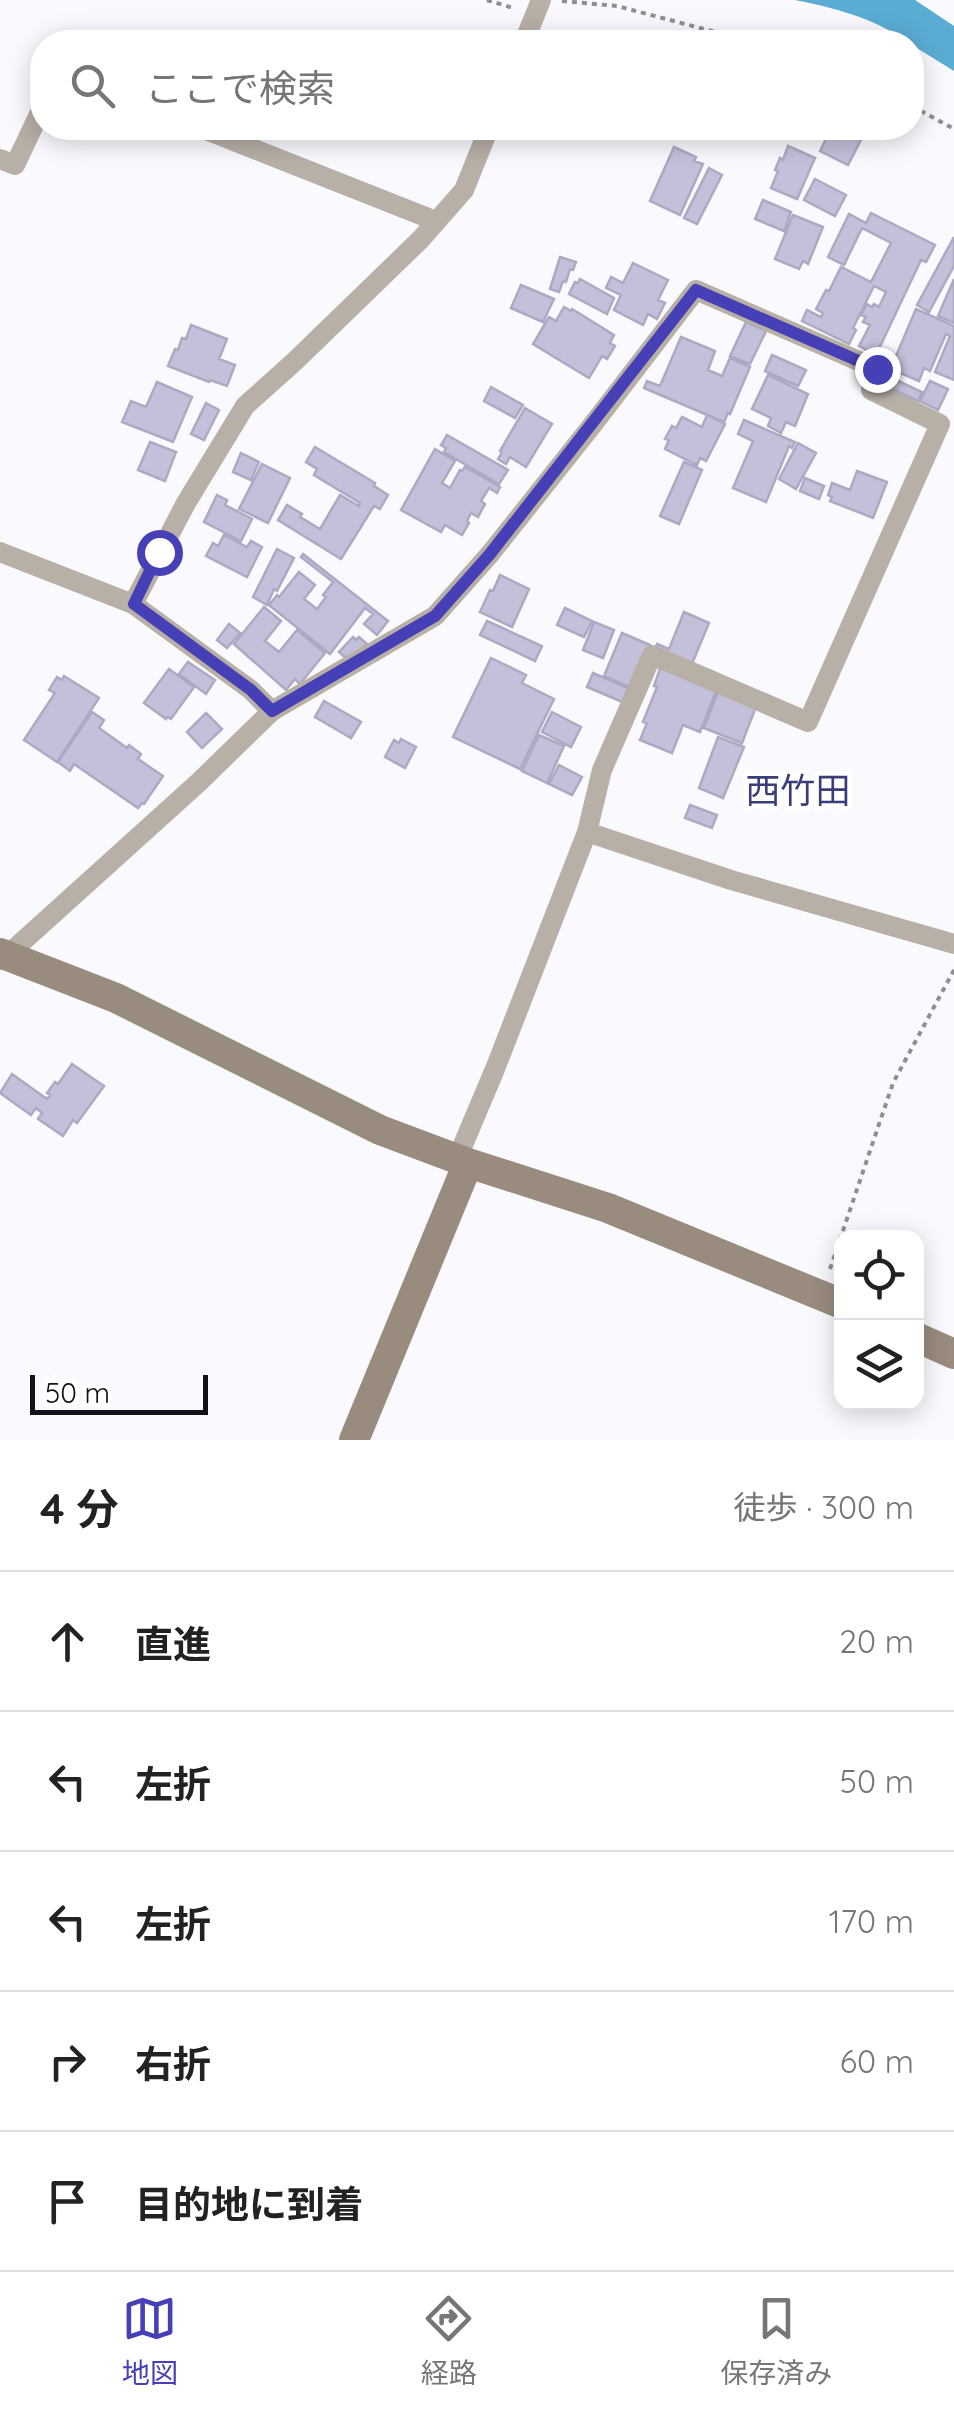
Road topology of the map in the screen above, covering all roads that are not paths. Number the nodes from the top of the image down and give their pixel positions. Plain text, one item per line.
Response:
1 (545, 0) edge
2 (530, 30) edge
3 (30, 133) edge
4 (232, 140) edge
5 (484, 140) edge
6 (0, 158) edge
7 (436, 221) junction
8 (945, 434) edge
9 (0, 552) edge
10 (134, 604) junction
11 (272, 711) junction
12 (587, 832) junction
13 (954, 944) edge
14 (2, 957) edge
15 (462, 1161) junction
16 (831, 1300) edge
17 (924, 1341) edge
18 (954, 1354) edge
19 (354, 1440) edge

1 - 2 street
3 - 6 street
4 - 7 street
5 - 7 street
7 - 10 street
8 - 11 street
8 - 12 street
9 - 10 street
10 - 11 street
11 - 14 street
12 - 13 street
12 - 15 street
14 - 15 street
15 - 16 street
15 - 19 street
17 - 18 street

